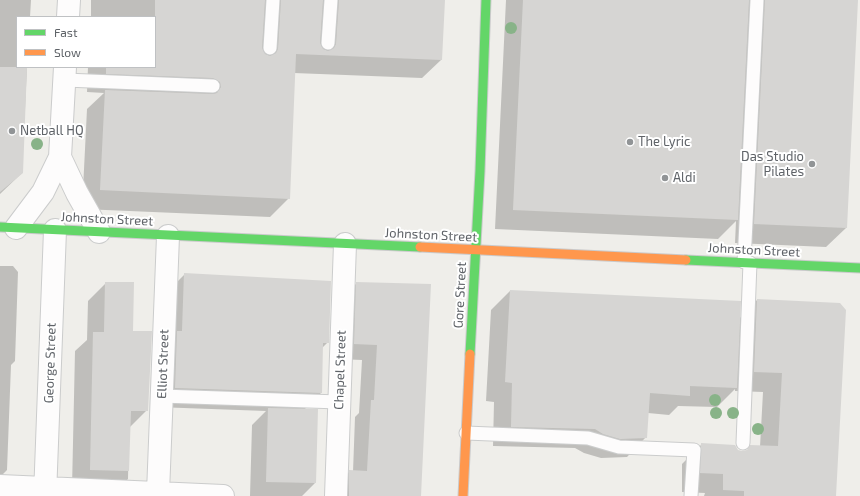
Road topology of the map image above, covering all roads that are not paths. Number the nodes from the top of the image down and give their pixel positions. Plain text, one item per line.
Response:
1 (69, 0) edge
2 (273, 0) edge
3 (330, 0) edge
4 (486, 0) edge
5 (756, 0) edge
6 (68, 16) edge
7 (328, 43) dead end
8 (270, 48) dead end
9 (65, 74) edge
10 (213, 86) dead end
11 (60, 157) junction
12 (8, 228) edge
13 (55, 230) junction
14 (99, 232) junction
15 (168, 236) junction
16 (345, 244) junction
17 (475, 250) junction
18 (747, 263) junction
19 (860, 268) edge
20 (161, 396) junction
21 (339, 402) junction
22 (466, 433) junction
23 (743, 443) dead end
24 (0, 486) edge
25 (46, 492) edge
26 (158, 493) junction
27 (223, 496) edge
28 (336, 496) edge
29 (463, 496) edge
30 (692, 496) edge

1 - 6 street
2 - 8 lane
3 - 7 lane
4 - 17 main road, Gore Street
5 - 18 lane
9 - 10 lane
9 - 11 street
11 - 12 street
11 - 14 street
12 - 13 main road, Johnston Street
13 - 14 main road, Johnston Street
13 - 25 street, George Street
14 - 15 main road, Johnston Street
15 - 16 main road, Johnston Street
15 - 20 street, Elliot Street
16 - 17 main road, Johnston Street
16 - 21 street, Chapel Street
17 - 18 main road, Johnston Street
17 - 22 main road, Gore Street
18 - 19 main road, Johnston Street
18 - 23 lane
20 - 21 lane
20 - 26 street, Elliot Street
21 - 28 street, Chapel Street
22 - 29 main road, Gore Street
22 - 30 lane
24 - 25 street
25 - 26 street
26 - 27 street

